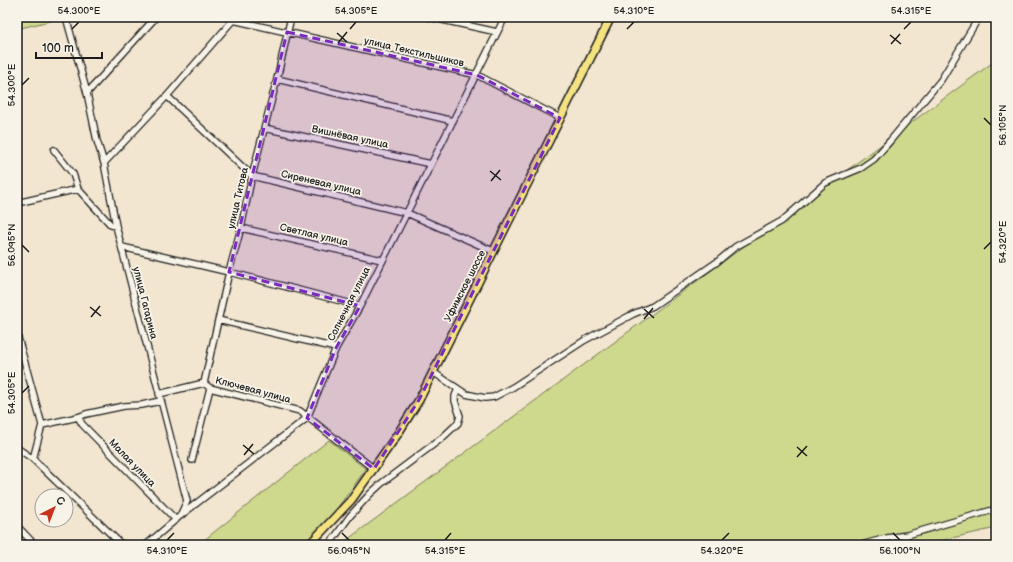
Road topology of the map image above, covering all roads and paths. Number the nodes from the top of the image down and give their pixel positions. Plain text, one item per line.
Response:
1 (66, 17) edge
2 (156, 17) edge
3 (291, 17) edge
4 (429, 17) edge
5 (506, 17) edge
6 (610, 17) edge
7 (979, 17) edge
8 (287, 32) junction
9 (497, 32) junction
10 (477, 75) junction
11 (277, 78) junction
12 (87, 94) junction
13 (167, 96) junction
14 (560, 118) junction
15 (453, 121) junction
16 (264, 128) junction
17 (54, 150) dead end
18 (104, 163) junction
19 (432, 164) junction
20 (252, 176) junction
21 (78, 189) junction
22 (17, 203) edge
23 (406, 213) junction
24 (116, 226) junction
25 (241, 228) junction
26 (122, 247) junction
27 (494, 251) junction
28 (382, 260) junction
29 (229, 272) junction
30 (360, 306) junction
31 (218, 320) junction
32 (17, 334) edge
33 (336, 348) junction
34 (433, 372) junction
35 (204, 383) junction
36 (210, 388) junction
37 (458, 389) junction
38 (159, 394) junction
39 (160, 401) junction
40 (78, 417) junction
41 (307, 418) junction
42 (42, 425) junction
43 (17, 448) edge
44 (33, 459) junction
45 (192, 460) dead end
46 (374, 469) junction
47 (996, 510) edge
48 (178, 518) junction
49 (17, 526) edge
50 (35, 545) edge
51 (122, 545) edge
52 (146, 545) edge
53 (308, 545) edge
54 (329, 545) edge
55 (861, 545) edge

1 - 12 street, улица Гагарина
2 - 12 street
3 - 8 street, улица Титова
4 - 9 street
5 - 9 street, Солнечная улица
6 - 14 main road, Уфимское шоссе
7 - 37 street
8 - 10 street, улица Текстильщиков
8 - 11 street, улица Титова
8 - 13 street, улица Текстильщиков
9 - 10 street, Солнечная улица
10 - 14 street, улица Текстильщиков
10 - 15 street, Солнечная улица
11 - 15 street
11 - 16 street, улица Титова
12 - 18 street, улица Гагарина
13 - 18 street, улица Текстильщиков
13 - 20 street, Сиреневая улица
14 - 27 main road, Уфимское шоссе
15 - 19 street, Солнечная улица
16 - 19 street, Вишнёвая улица
16 - 20 street, улица Титова
17 - 21 street
18 - 24 street, улица Гагарина
19 - 23 street, Солнечная улица
20 - 23 street, Сиреневая улица
20 - 25 street, улица Титова
21 - 22 street
21 - 24 street
23 - 27 street, Сиреневая улица
23 - 28 street, Солнечная улица
24 - 26 street, улица Гагарина
25 - 28 street, Светлая улица
25 - 29 street, улица Титова
26 - 29 street
26 - 38 street, улица Гагарина
27 - 34 main road, Уфимское шоссе
28 - 30 street, Солнечная улица
29 - 30 street
29 - 31 street, улица Титова
30 - 33 street, Солнечная улица
31 - 33 street
31 - 35 street, улица Титова
32 - 42 street
33 - 41 street, Солнечная улица
34 - 37 street
34 - 46 main road, Уфимское шоссе
35 - 36 street, Ключевая улица
35 - 38 street, Ключевая улица
36 - 41 street, Ключевая улица
36 - 45 street
37 - 54 street
38 - 39 street, улица Гагарина
39 - 40 street
39 - 48 street, улица Гагарина
40 - 42 street
40 - 48 street, Малая улица
41 - 46 street, Ключевая улица
41 - 48 street, Солнечная улица
42 - 44 street
43 - 44 street
44 - 51 street
46 - 53 main road, Уфимское шоссе
47 - 55 street
48 - 52 street, Солнечная улица
49 - 50 street

